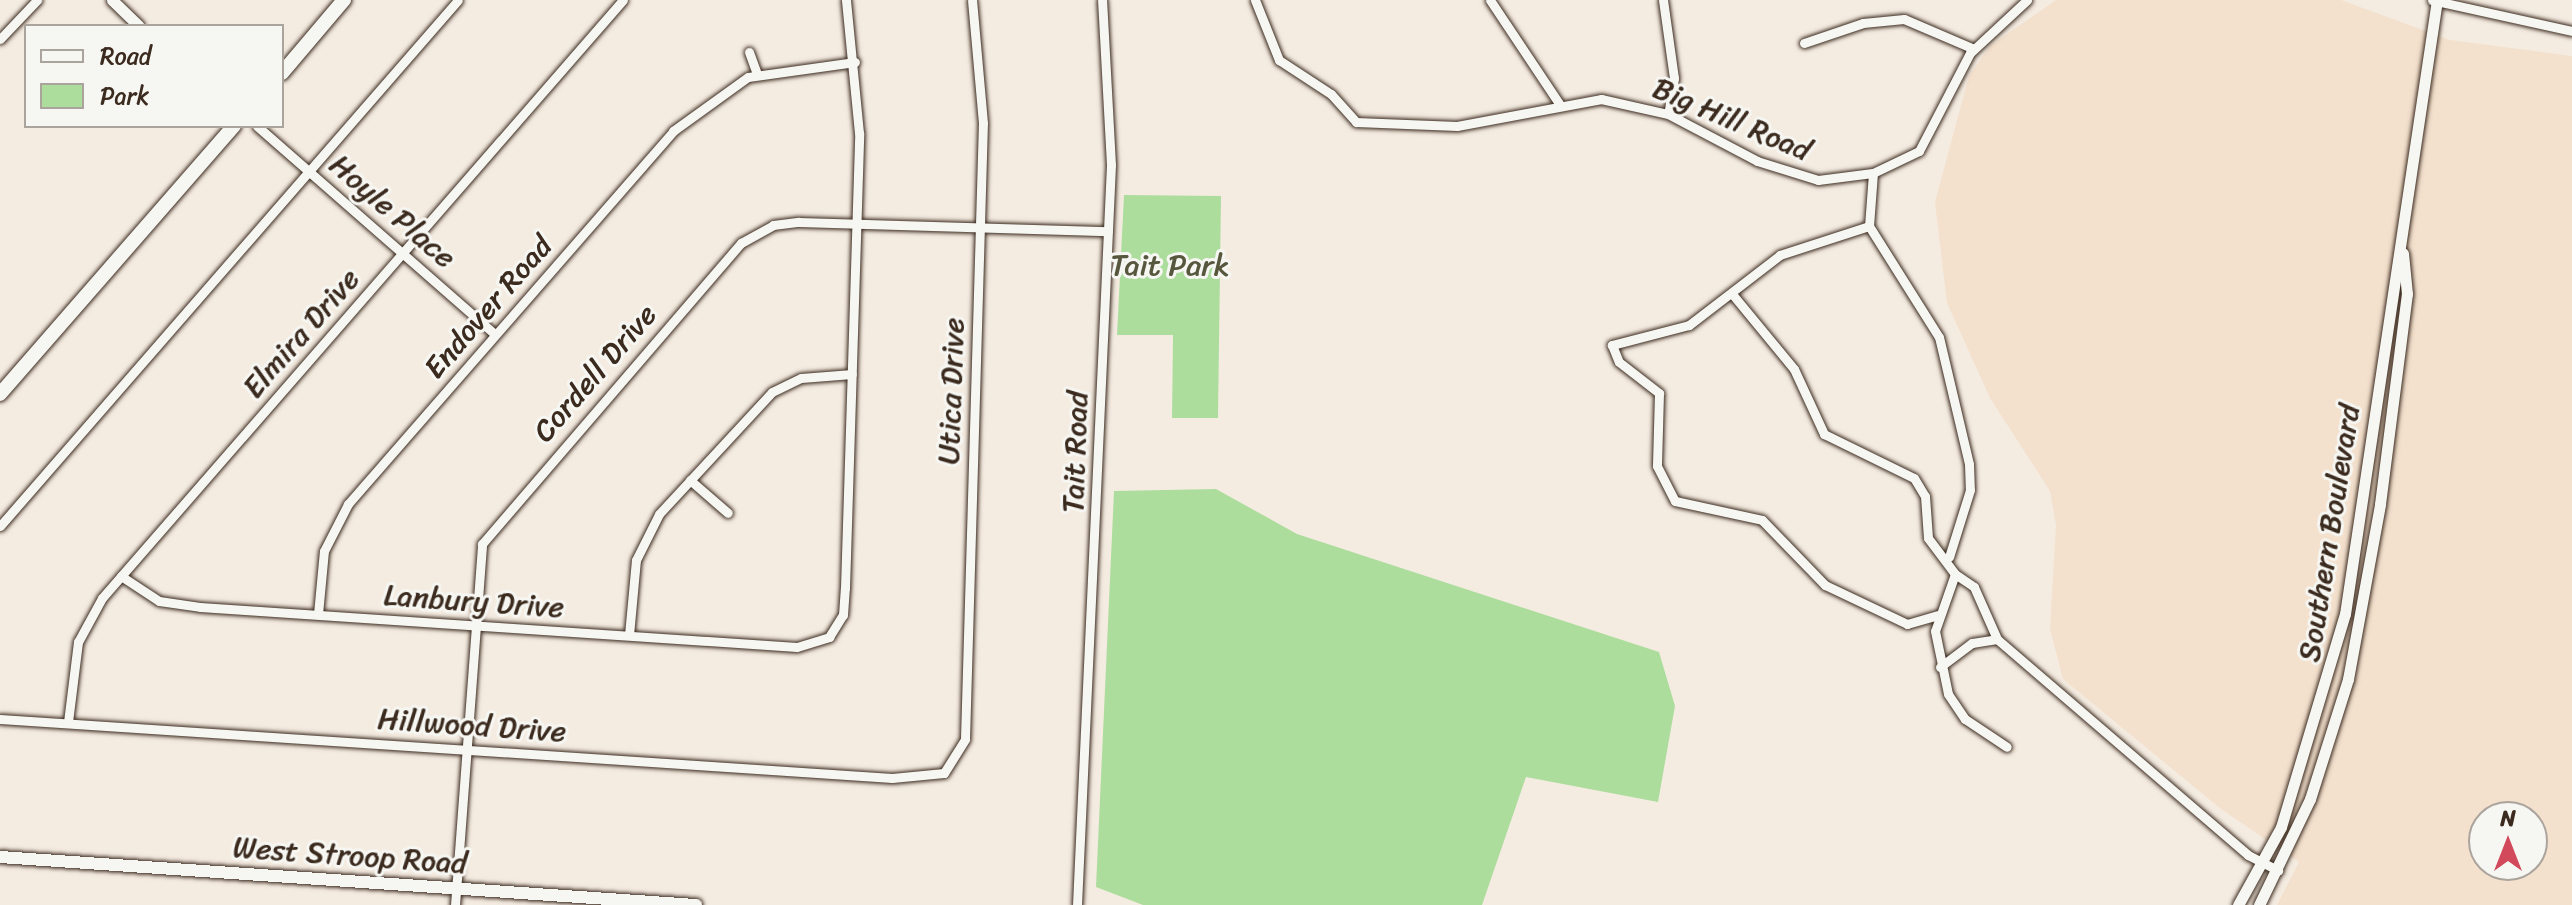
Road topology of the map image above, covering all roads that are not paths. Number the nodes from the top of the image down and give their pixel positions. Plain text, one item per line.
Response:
1 (37, 0) edge
2 (112, 0) edge
3 (344, 0) edge
4 (458, 0) edge
5 (623, 0) edge
6 (846, 0) edge
7 (972, 0) edge
8 (1102, 0) edge
9 (1255, 0) edge
10 (1490, 0) edge
11 (1663, 0) edge
12 (2027, 0) edge
13 (2436, 0) edge
14 (137, 24) edge
15 (2572, 31) edge
16 (0, 39) edge
17 (1804, 43) dead end
18 (1974, 49) junction
19 (749, 52) dead end
20 (855, 62) junction
21 (284, 71) edge
22 (757, 74) junction
23 (1560, 105) junction
24 (1668, 114) junction
25 (232, 128) edge
26 (259, 128) edge
27 (310, 170) junction
28 (1873, 173) junction
29 (856, 224) junction
30 (1869, 226) junction
31 (980, 228) junction
32 (1108, 231) junction
33 (2403, 248) junction
34 (403, 252) junction
35 (1733, 295) junction
36 (495, 334) junction
37 (852, 374) junction
38 (0, 394) edge
39 (690, 480) junction
40 (728, 513) dead end
41 (0, 526) edge
42 (1949, 557) junction
43 (1955, 574) junction
44 (121, 576) junction
45 (318, 614) junction
46 (1938, 615) junction
47 (473, 625) junction
48 (629, 635) junction
49 (1997, 639) junction
50 (1940, 667) junction
51 (0, 719) edge
52 (68, 722) junction
53 (2007, 747) dead end
54 (465, 749) junction
55 (940, 775) joint
56 (0, 857) edge
57 (2263, 864) junction
58 (2278, 870) junction
59 (456, 888) junction
60 (455, 905) edge
61 (696, 905) edge
62 (1077, 905) edge
63 (2238, 905) edge
64 (2259, 905) edge

1 - 16 street
2 - 14 street
3 - 21 main road
4 - 27 street
5 - 34 street, Elmira Drive
6 - 20 street
7 - 31 street, Utica Drive
8 - 32 street, Tait Road
9 - 23 street, Big Hill Road
10 - 23 street
11 - 24 street
12 - 18 street, Big Hill Road
13 - 15 street
13 - 33 street, Southern Boulevard
17 - 18 street
18 - 28 street, Big Hill Road
19 - 22 street
20 - 22 street, Endover Road
20 - 29 street
22 - 36 street, Endover Road
23 - 24 street, Big Hill Road
24 - 28 street, Big Hill Road
25 - 38 main road
26 - 27 street, Hoyle Place
27 - 34 street, Hoyle Place
27 - 41 street
28 - 30 street
29 - 31 street, Cordell Drive
29 - 37 street
29 - 47 street, Cordell Drive
30 - 35 street
30 - 42 street
31 - 32 street, Cordell Drive
31 - 55 street, Utica Drive
32 - 62 street, Tait Road
33 - 57 street, Southern Boulevard
33 - 58 street, Southern Boulevard
34 - 36 street, Hoyle Place
34 - 44 street, Elmira Drive
35 - 42 street
35 - 46 street
36 - 45 street, Endover Road
37 - 39 street
37 - 48 street, Lanbury Drive
39 - 40 street
39 - 48 street
42 - 43 street
43 - 46 street
43 - 49 street
44 - 45 street, Lanbury Drive
44 - 52 street, Elmira Drive
45 - 47 street, Lanbury Drive
46 - 50 street
47 - 48 street, Lanbury Drive
47 - 54 street, Cordell Drive
49 - 50 street
49 - 57 street
50 - 53 street
51 - 52 street, Hillwood Drive
52 - 54 street, Hillwood Drive
54 - 55 street, Hillwood Drive
54 - 59 street, Cordell Drive
56 - 59 main road, West Stroop Road
57 - 58 street
57 - 63 street, Southern Boulevard
58 - 64 street, Southern Boulevard
59 - 60 street, Cordell Drive
59 - 61 main road, West Stroop Road

